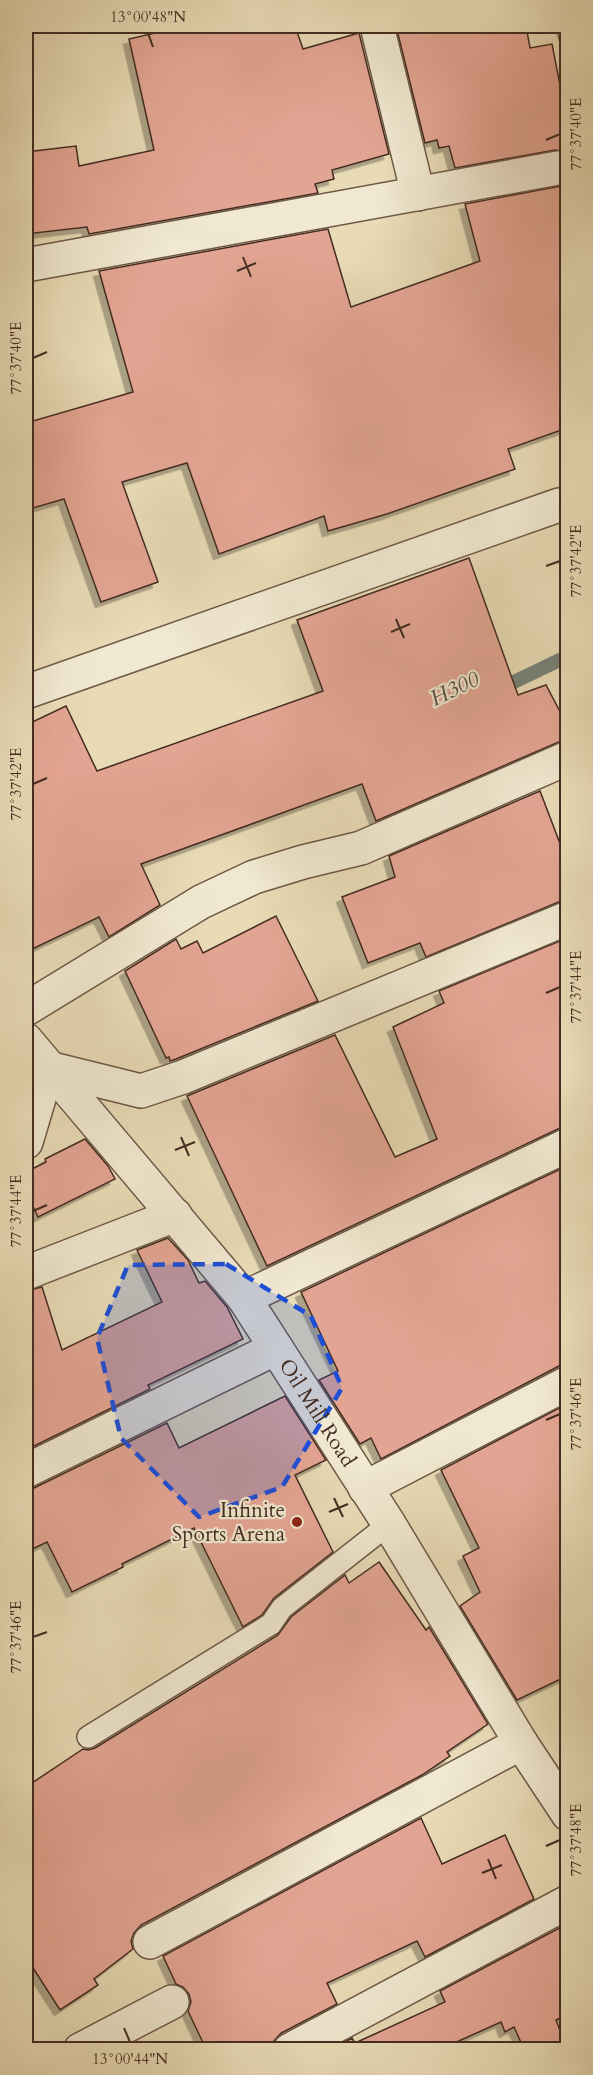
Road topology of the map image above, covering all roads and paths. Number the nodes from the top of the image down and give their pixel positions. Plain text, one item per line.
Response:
1 (377, 26) edge
2 (558, 168) dead end
3 (418, 194) junction
4 (26, 265) edge
5 (559, 505) dead end
6 (26, 692) edge
7 (567, 758) edge
8 (567, 918) edge
9 (26, 1009) edge
10 (26, 1040) edge
11 (37, 1072) edge
12 (26, 1142) edge
13 (567, 1144) edge
14 (175, 1215) junction
15 (26, 1273) edge
16 (244, 1298) junction
17 (276, 1348) junction
18 (567, 1383) edge
19 (26, 1471) edge
20 (365, 1488) junction
21 (389, 1524) junction
22 (88, 1737) dead end
23 (522, 1743) junction
24 (567, 1814) edge
25 (567, 1902) edge
26 (150, 1942) dead end
27 (172, 2002) dead end
28 (80, 2049) edge
29 (290, 2049) edge

1 - 3 street
2 - 3 street
3 - 4 street
5 - 6 street
7 - 9 street
8 - 11 street
10 - 11 street, Oil Mill Road
11 - 12 street
11 - 14 street, Oil Mill Road
13 - 16 street
14 - 15 street
14 - 16 street, Oil Mill Road
16 - 17 street, Oil Mill Road
17 - 19 street
17 - 20 street, Oil Mill Road
18 - 20 street
20 - 21 street, Oil Mill Road
21 - 22 lane
21 - 23 street, Oil Mill Road
23 - 24 street, Oil Mill Road
23 - 26 street
25 - 29 street
27 - 28 street

